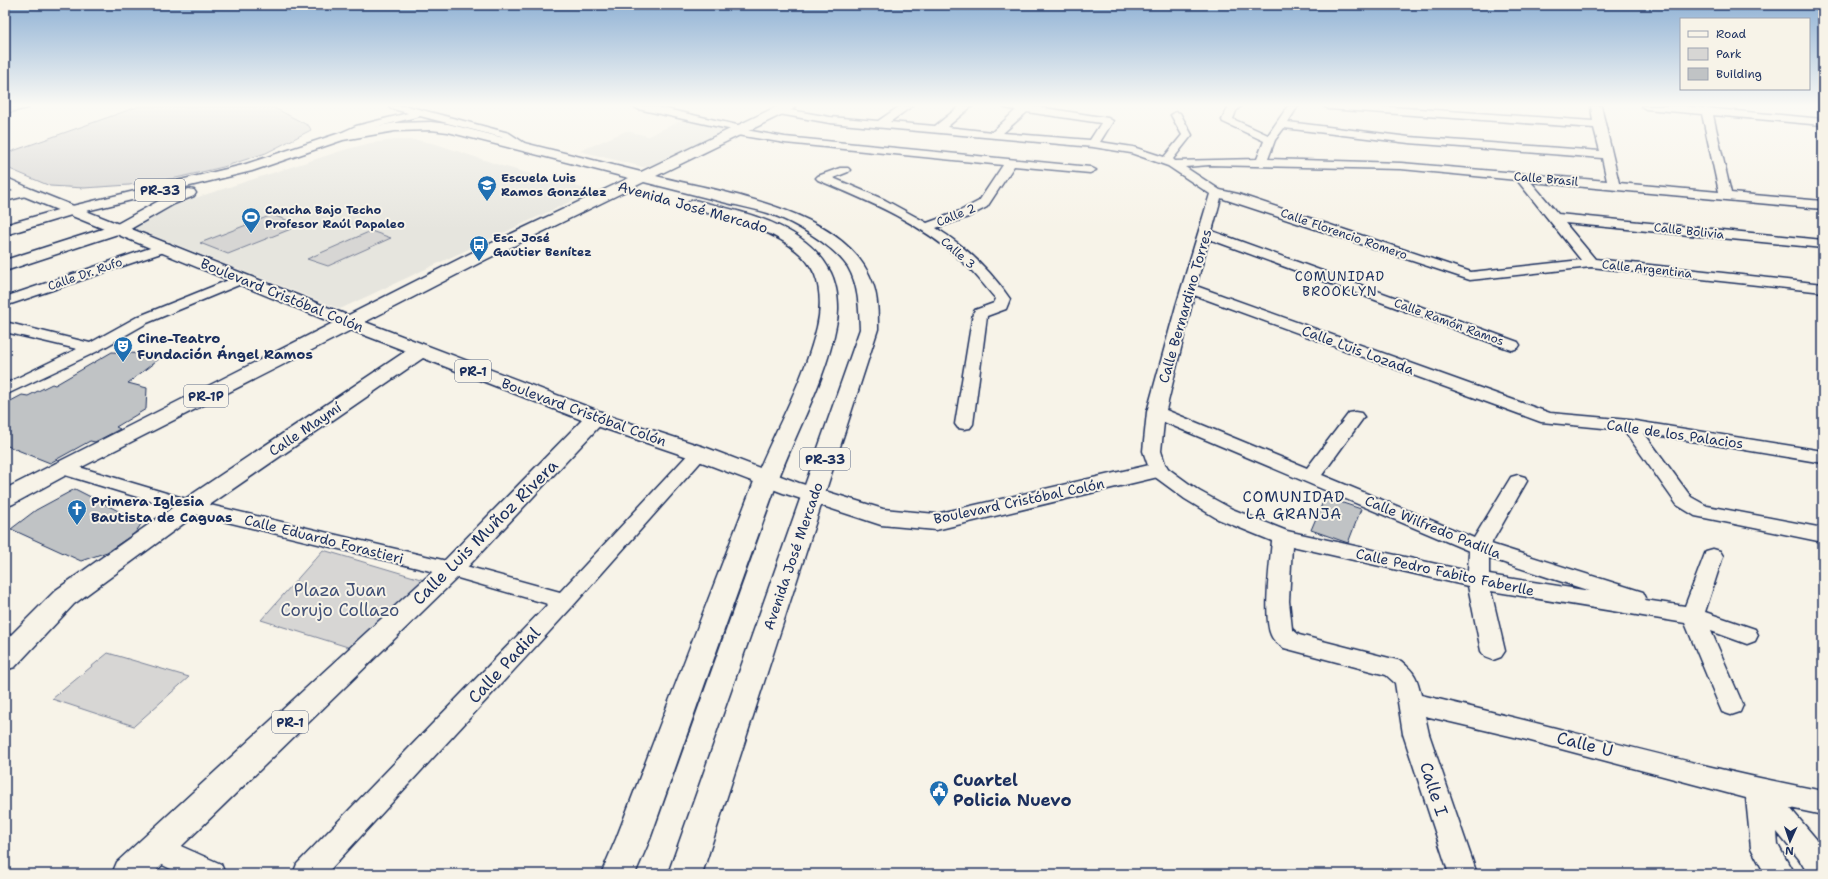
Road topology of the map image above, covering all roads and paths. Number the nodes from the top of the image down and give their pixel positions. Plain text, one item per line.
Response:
1 (310, 147) edge
2 (338, 147) edge
3 (484, 147) edge
4 (522, 147) edge
5 (706, 147) edge
6 (857, 147) edge
7 (1113, 147) edge
8 (1177, 147) edge
9 (1267, 147) edge
10 (1414, 147) edge
11 (1508, 147) edge
12 (1604, 147) edge
13 (1715, 147) edge
14 (526, 148) joint
15 (1606, 154) junction
16 (1012, 162) junction
17 (1261, 162) junction
18 (1174, 164) junction
19 (1429, 168) junction
20 (844, 170) dead end
21 (1090, 170) dead end
22 (1521, 177) junction
23 (5, 181) edge
24 (635, 182) junction
25 (1614, 185) junction
26 (26, 192) junction
27 (1216, 193) junction
28 (164, 195) junction
29 (1726, 196) junction
30 (5, 197) edge
31 (1823, 205) edge
32 (73, 210) junction
33 (1556, 218) junction
34 (926, 227) junction
35 (121, 228) junction
36 (5, 230) edge
37 (1206, 233) junction
38 (1823, 244) edge
39 (165, 247) junction
40 (1591, 263) junction
41 (5, 266) edge
42 (1470, 276) joint
43 (241, 279) junction
44 (1189, 288) junction
45 (1823, 288) edge
46 (5, 302) edge
47 (350, 323) junction
48 (5, 328) edge
49 (1512, 345) dead end
50 (92, 348) junction
51 (420, 351) junction
52 (5, 390) edge
53 (1527, 411) joint
54 (1156, 412) junction
55 (1355, 417) dead end
56 (596, 418) junction
57 (964, 424) dead end
58 (1629, 425) junction
59 (699, 453) junction
60 (1823, 457) edge
61 (62, 468) junction
62 (1158, 470) junction
63 (1310, 477) junction
64 (767, 479) junction
65 (1518, 481) dead end
66 (814, 495) junction
67 (5, 499) edge
68 (190, 507) junction
69 (1823, 535) edge
70 (1282, 537) junction
71 (1479, 548) junction
72 (1714, 556) dead end
73 (451, 569) junction
74 (1478, 581) junction
75 (564, 601) junction
76 (1693, 616) junction
77 (1747, 635) dead end
78 (1493, 652) dead end
79 (5, 660) edge
80 (1410, 702) junction
81 (1731, 705) dead end
82 (1758, 790) junction
83 (1823, 803) edge
84 (156, 848) junction
85 (1823, 872) edge
86 (129, 874) edge
87 (211, 874) edge
88 (307, 874) edge
89 (618, 874) edge
90 (685, 874) edge
91 (1463, 874) edge
92 (1780, 874) edge

1 - 28 main road, Avenida José Mercado / PR-33
2 - 28 main road, Avenida José Mercado / PR-33
3 - 24 main road, Avenida José Mercado / PR-33
4 - 14 main road, Avenida José Mercado / PR-33
5 - 24 main road
6 - 16 street
7 - 18 street
8 - 18 street
9 - 17 street
10 - 19 street
11 - 15 street
12 - 15 street
13 - 29 street
14 - 24 main road, Avenida José Mercado / PR-33
15 - 25 street
16 - 21 street
16 - 34 street, Calle 2
17 - 18 street, Calle Brasil
17 - 19 street, Calle Brasil
18 - 27 street
19 - 22 street, Calle Brasil
20 - 34 street, Calle 3
22 - 25 street, Calle Brasil
22 - 33 street
23 - 26 main road, Boulevard Cristóbal Colón
24 - 47 main road
24 - 64 main road, Avenida José Mercado / PR-33
24 - 66 main road, Avenida José Mercado / PR-33
25 - 29 street, Calle Brasil
26 - 30 street
26 - 32 main road, Boulevard Cristóbal Colón
27 - 37 street, Calle Bernardino Torres
27 - 42 street, Calle Florencio Romero
28 - 32 main road, Avenida José Mercado / PR-33
28 - 35 main road, Avenida José Mercado / PR-33
29 - 31 street, Calle Brasil
32 - 35 main road, Boulevard Cristóbal Colón
32 - 36 main road, PR-33
33 - 38 street, Calle Bolivia
33 - 40 street
34 - 57 street, Calle 3
35 - 39 main road, Boulevard Cristóbal Colón
35 - 41 main road, PR-33
37 - 44 street, Calle Bernardino Torres
37 - 49 street, Calle Ramón Ramos
39 - 43 main road, Boulevard Cristóbal Colón
39 - 46 street, Calle Dr. Rufo
40 - 42 street, Calle Argentina
40 - 45 street, Calle Argentina
43 - 47 main road, Boulevard Cristóbal Colón
43 - 50 street
44 - 53 street, Calle Luis Lozada
44 - 54 street, Calle Bernardino Torres
47 - 51 main road, Boulevard Cristóbal Colón / PR-1
47 - 61 main road, PR-1P
48 - 50 street
50 - 52 street
51 - 56 main road, Boulevard Cristóbal Colón / PR-1
51 - 68 main road, Calle Maymí
53 - 58 street, Calle de los Palacios
54 - 62 street, Calle Bernardino Torres
54 - 63 street, Calle Wilfredo Padilla
55 - 63 street
56 - 59 main road, Boulevard Cristóbal Colón
56 - 73 main road, Calle Luis Muñoz Rivera / PR-1
58 - 60 street, Calle de los Palacios
58 - 69 street
59 - 64 main road, Boulevard Cristóbal Colón
59 - 75 street, Calle Padial
61 - 67 main road, PR-1P
61 - 68 street, Calle Eduardo Forastieri
62 - 66 main road, Boulevard Cristóbal Colón
62 - 70 street, Calle Pedro Fabito Faberlle
63 - 71 street, Calle Wilfredo Padilla
64 - 66 main road, Boulevard Cristóbal Colón
64 - 89 main road, Avenida José Mercado / PR-33
65 - 71 street
66 - 90 main road, Avenida José Mercado / PR-33
68 - 73 street, Calle Eduardo Forastieri
68 - 79 main road, Calle Maymí
70 - 74 street, Calle Pedro Fabito Faberlle
70 - 80 street, Calle I
71 - 74 street
71 - 76 street, Calle Wilfredo Padilla
72 - 76 street
73 - 75 street, Calle Eduardo Forastieri
73 - 84 main road, Calle Luis Muñoz Rivera / PR-1
74 - 76 street, Calle Pedro Fabito Faberlle
74 - 78 street
75 - 88 street, Calle Padial
76 - 77 street, Calle Pedro Fabito Faberlle
76 - 81 street
80 - 82 street, Calle U
80 - 91 street, Calle I
82 - 83 street, Calle U
82 - 85 street
82 - 92 street
84 - 86 main road, Calle Luis Muñoz Rivera / PR-1
84 - 87 street

